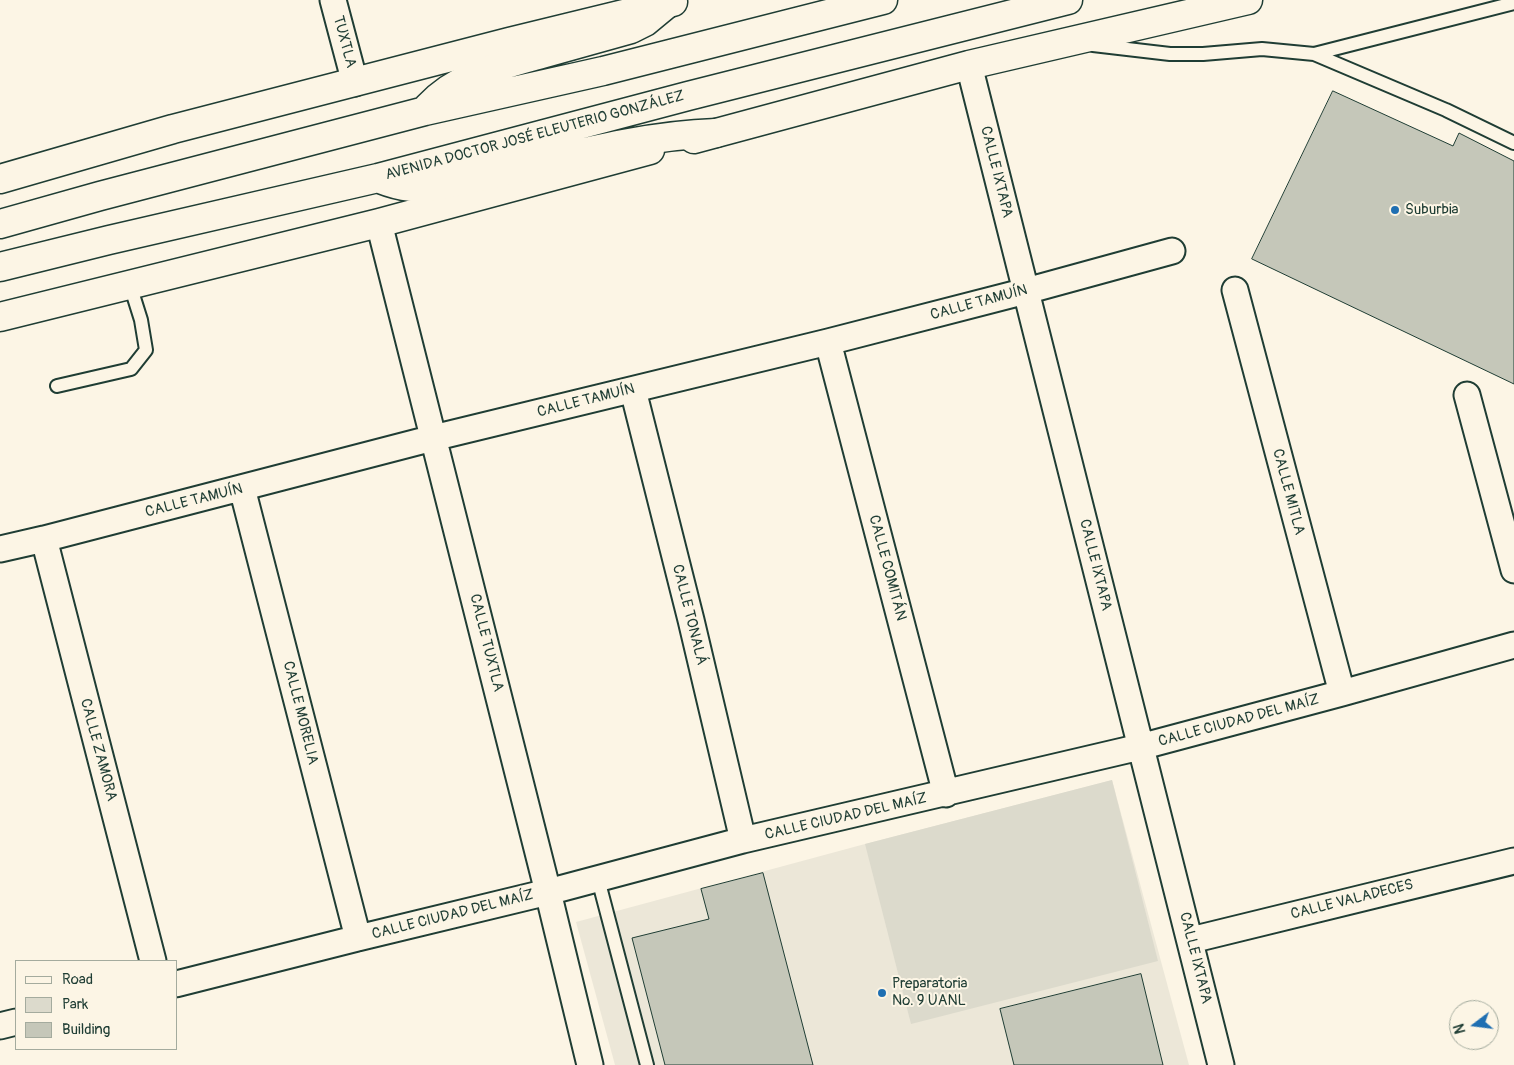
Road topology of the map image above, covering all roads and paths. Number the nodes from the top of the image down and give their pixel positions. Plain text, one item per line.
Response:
1 (333, 0) edge
2 (883, 0) edge
3 (1068, 0) edge
4 (1248, 0) edge
5 (1505, 0) edge
6 (671, 1) edge
7 (1514, 3) edge
8 (1495, 8) junction
9 (1071, 42) junction
10 (1314, 54) junction
11 (970, 65) junction
12 (355, 83) junction
13 (425, 111) junction
14 (716, 133) junction
15 (1514, 143) edge
16 (378, 178) junction
17 (0, 180) edge
18 (379, 223) junction
19 (0, 224) edge
20 (1172, 251) dead end
21 (0, 267) edge
22 (130, 285) junction
23 (1235, 290) dead end
24 (1026, 291) junction
25 (0, 317) edge
26 (828, 342) junction
27 (57, 386) dead end
28 (633, 390) junction
29 (1467, 395) dead end
30 (433, 438) junction
31 (242, 488) junction
32 (44, 539) junction
33 (0, 549) edge
34 (1514, 570) edge
35 (1514, 645) edge
36 (1342, 693) junction
37 (1140, 747) junction
38 (946, 794) junction
39 (743, 840) junction
40 (1514, 861) edge
41 (598, 879) junction
42 (548, 892) junction
43 (358, 938) junction
44 (1191, 940) junction
45 (153, 960) edge
46 (178, 983) edge
47 (15, 1022) edge
48 (0, 1026) edge
49 (590, 1065) edge
50 (647, 1065) edge
51 (1221, 1065) edge

1 - 12 street, TUXTLA
2 - 13 main road
3 - 16 main road, AVENIDA DOCTOR JOSÉ ELEUTERIO GONZÁLEZ
4 - 9 main road
5 - 8 lane
6 - 12 main road
6 - 13 main road
7 - 8 lane
8 - 10 lane
9 - 10 lane
9 - 11 main road
10 - 15 lane
11 - 14 main road
11 - 24 street, CALLE IXTAPA
12 - 17 main road
13 - 19 main road
14 - 16 main road
14 - 18 main road
16 - 21 main road, AVENIDA DOCTOR JOSÉ ELEUTERIO GONZÁLEZ
18 - 22 main road
18 - 30 street, CALLE TUXTLA
20 - 24 street, CALLE TAMUÍN
22 - 25 main road
22 - 27 lane
23 - 36 street, CALLE MITLA
24 - 26 street, CALLE TAMUÍN
24 - 37 street, CALLE IXTAPA
26 - 28 street, CALLE TAMUÍN
26 - 38 street, CALLE COMITÁN
28 - 30 street, CALLE TAMUÍN
28 - 39 street, CALLE TONALÁ
29 - 34 street
30 - 31 street, CALLE TAMUÍN
30 - 42 street, CALLE TUXTLA
31 - 32 street, CALLE TAMUÍN
31 - 43 street, CALLE MORELIA
32 - 33 street, CALLE TAMUÍN
32 - 45 street, CALLE ZAMORA
35 - 36 street, CALLE CIUDAD DEL MAÍZ
36 - 37 street, CALLE CIUDAD DEL MAÍZ
37 - 38 street, CALLE CIUDAD DEL MAÍZ
37 - 44 street, CALLE IXTAPA
38 - 39 street, CALLE CIUDAD DEL MAÍZ
39 - 41 street, CALLE CIUDAD DEL MAÍZ
40 - 44 street, CALLE VALADECES
41 - 42 street, CALLE CIUDAD DEL MAÍZ
41 - 50 lane
42 - 43 street, CALLE CIUDAD DEL MAÍZ
42 - 49 street, CALLE TUXTLA
43 - 46 street, CALLE CIUDAD DEL MAÍZ
44 - 51 street, CALLE IXTAPA
47 - 48 street

